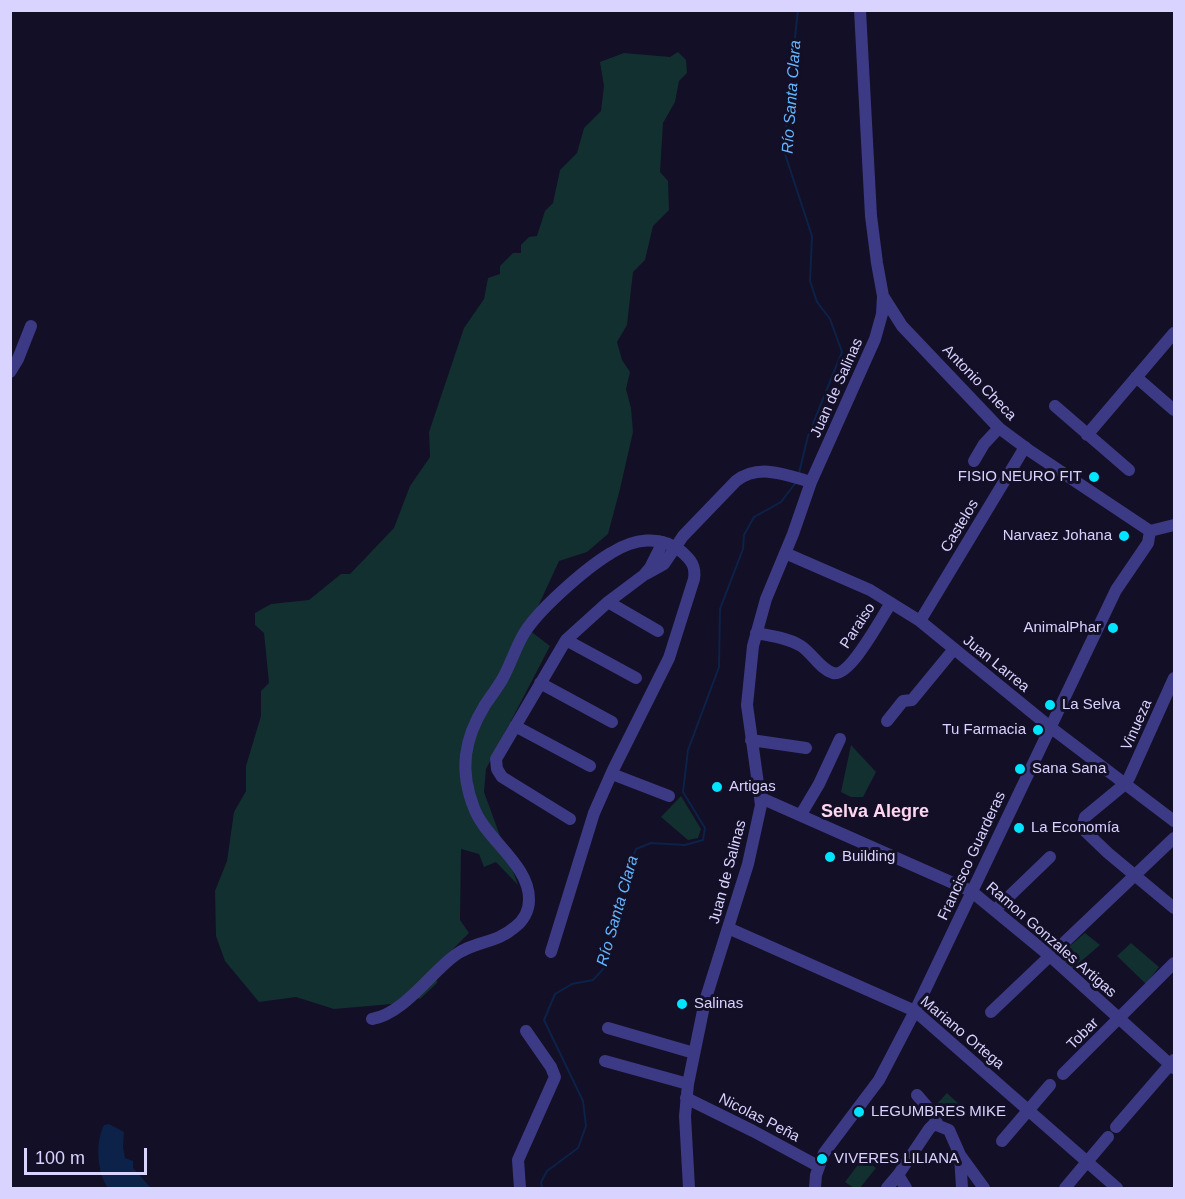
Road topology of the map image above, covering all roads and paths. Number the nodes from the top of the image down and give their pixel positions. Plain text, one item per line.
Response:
1 (860, 10) edge
2 (884, 296) junction
3 (31, 326) dead end
4 (1174, 333) edge
5 (875, 339) junction
6 (917, 340) junction
7 (10, 372) edge
8 (1136, 377) junction
9 (1055, 406) dead end
10 (1174, 410) edge
11 (999, 428) junction
12 (1087, 435) junction
13 (1025, 447) junction
14 (974, 461) dead end
15 (1129, 470) dead end
16 (811, 482) junction
17 (1174, 525) edge
18 (1150, 531) junction
19 (669, 544) junction
20 (785, 553) junction
21 (608, 602) junction
22 (891, 603) junction
23 (920, 621) junction
24 (658, 631) dead end
25 (756, 633) junction
26 (566, 640) junction
27 (954, 649) junction
28 (636, 678) dead end
29 (1174, 678) edge
30 (540, 683) junction
31 (887, 721) dead end
32 (612, 722) dead end
33 (515, 726) junction
34 (1050, 727) junction
35 (840, 739) dead end
36 (751, 740) junction
37 (806, 748) dead end
38 (590, 766) dead end
39 (612, 774) junction
40 (1125, 784) junction
41 (669, 796) dead end
42 (761, 798) junction
43 (803, 811) dead end
44 (570, 819) dead end
45 (1174, 821) edge
46 (1174, 838) edge
47 (1050, 857) dead end
48 (1135, 875) junction
49 (971, 891) junction
50 (1174, 908) edge
51 (995, 910) junction
52 (728, 928) junction
53 (551, 952) dead end
54 (1050, 956) junction
55 (1174, 963) edge
56 (915, 1011) junction
57 (991, 1012) dead end
58 (372, 1019) dead end
59 (1119, 1020) junction
60 (608, 1028) dead end
61 (526, 1031) dead end
62 (694, 1053) junction
63 (605, 1060) dead end
64 (1173, 1064) edge
65 (1064, 1074) dead end
66 (688, 1084) junction
67 (1050, 1085) dead end
68 (917, 1095) dead end
69 (686, 1098) junction
70 (1029, 1110) junction
71 (937, 1124) junction
72 (1002, 1141) dead end
73 (960, 1155) junction
74 (1087, 1162) junction
75 (818, 1166) junction
76 (898, 1175) junction
77 (520, 1188) edge
78 (689, 1188) edge
79 (815, 1188) edge
80 (887, 1188) edge
81 (906, 1188) edge
82 (962, 1188) edge
83 (984, 1188) edge
84 (1065, 1188) edge
85 (1118, 1188) edge

1 - 2 street, Juan de Salinas
2 - 5 street, Juan de Salinas
2 - 6 street, Juan de Salinas
3 - 7 street
4 - 8 street
5 - 6 street
5 - 16 street, Juan de Salinas
6 - 11 street, Antonio Checa
8 - 10 street
8 - 12 street
9 - 12 street
11 - 13 street, Antonio Checa
11 - 14 street
12 - 15 street
13 - 18 street, Antonio Checa
13 - 23 street, Castelos
16 - 19 street
16 - 20 street, Juan de Salinas
17 - 18 street
18 - 34 street, Francisco Guarderas
19 - 21 street
19 - 39 street
19 - 58 street
20 - 22 street, Juan Larrea
20 - 25 street, Juan de Salinas
21 - 24 street
21 - 26 street
22 - 23 street, Juan Larrea
22 - 25 street, Paraiso
23 - 27 street, Juan Larrea
25 - 36 street, Juan de Salinas
26 - 28 street
26 - 30 street
27 - 31 street
27 - 34 street, Juan Larrea
29 - 40 street, Vinueza
30 - 32 street
30 - 33 street
33 - 38 street
33 - 44 street
34 - 40 street, Juan Larrea
34 - 49 street, Francisco Guarderas
35 - 43 street
36 - 37 street
36 - 42 street, Juan de Salinas
39 - 41 street
39 - 53 street
40 - 45 street, Juan Larrea
40 - 48 street
42 - 49 street, Ramon Gonzales Artigas
42 - 52 street, Juan de Salinas
46 - 48 street
47 - 51 street
48 - 50 street
48 - 54 street
49 - 51 street, Ramon Gonzales Artigas
49 - 56 street, Francisco Guarderas
51 - 54 street, Ramon Gonzales Artigas
52 - 56 street, Mariano Ortega
52 - 62 street, Juan de Salinas
54 - 57 street
54 - 59 street, Ramon Gonzales Artigas
55 - 59 street, Tobar
56 - 70 street, Mariano Ortega
56 - 75 street, Francisco Guarderas
59 - 64 street, Ramon Gonzales Artigas
59 - 65 street, Tobar
60 - 62 street
61 - 77 street
62 - 66 street, Juan de Salinas
63 - 66 street
64 - 74 street
66 - 69 street, Juan de Salinas
67 - 70 street
68 - 71 street
69 - 75 street, Nicolas Peña
69 - 78 street, Juan de Salinas
70 - 72 street
70 - 74 street, Mariano Ortega
71 - 73 street
71 - 76 street
73 - 82 street
73 - 83 street
74 - 84 street
74 - 85 street, Mariano Ortega
75 - 79 street, Francisco Guarderas
76 - 80 street
76 - 81 street

